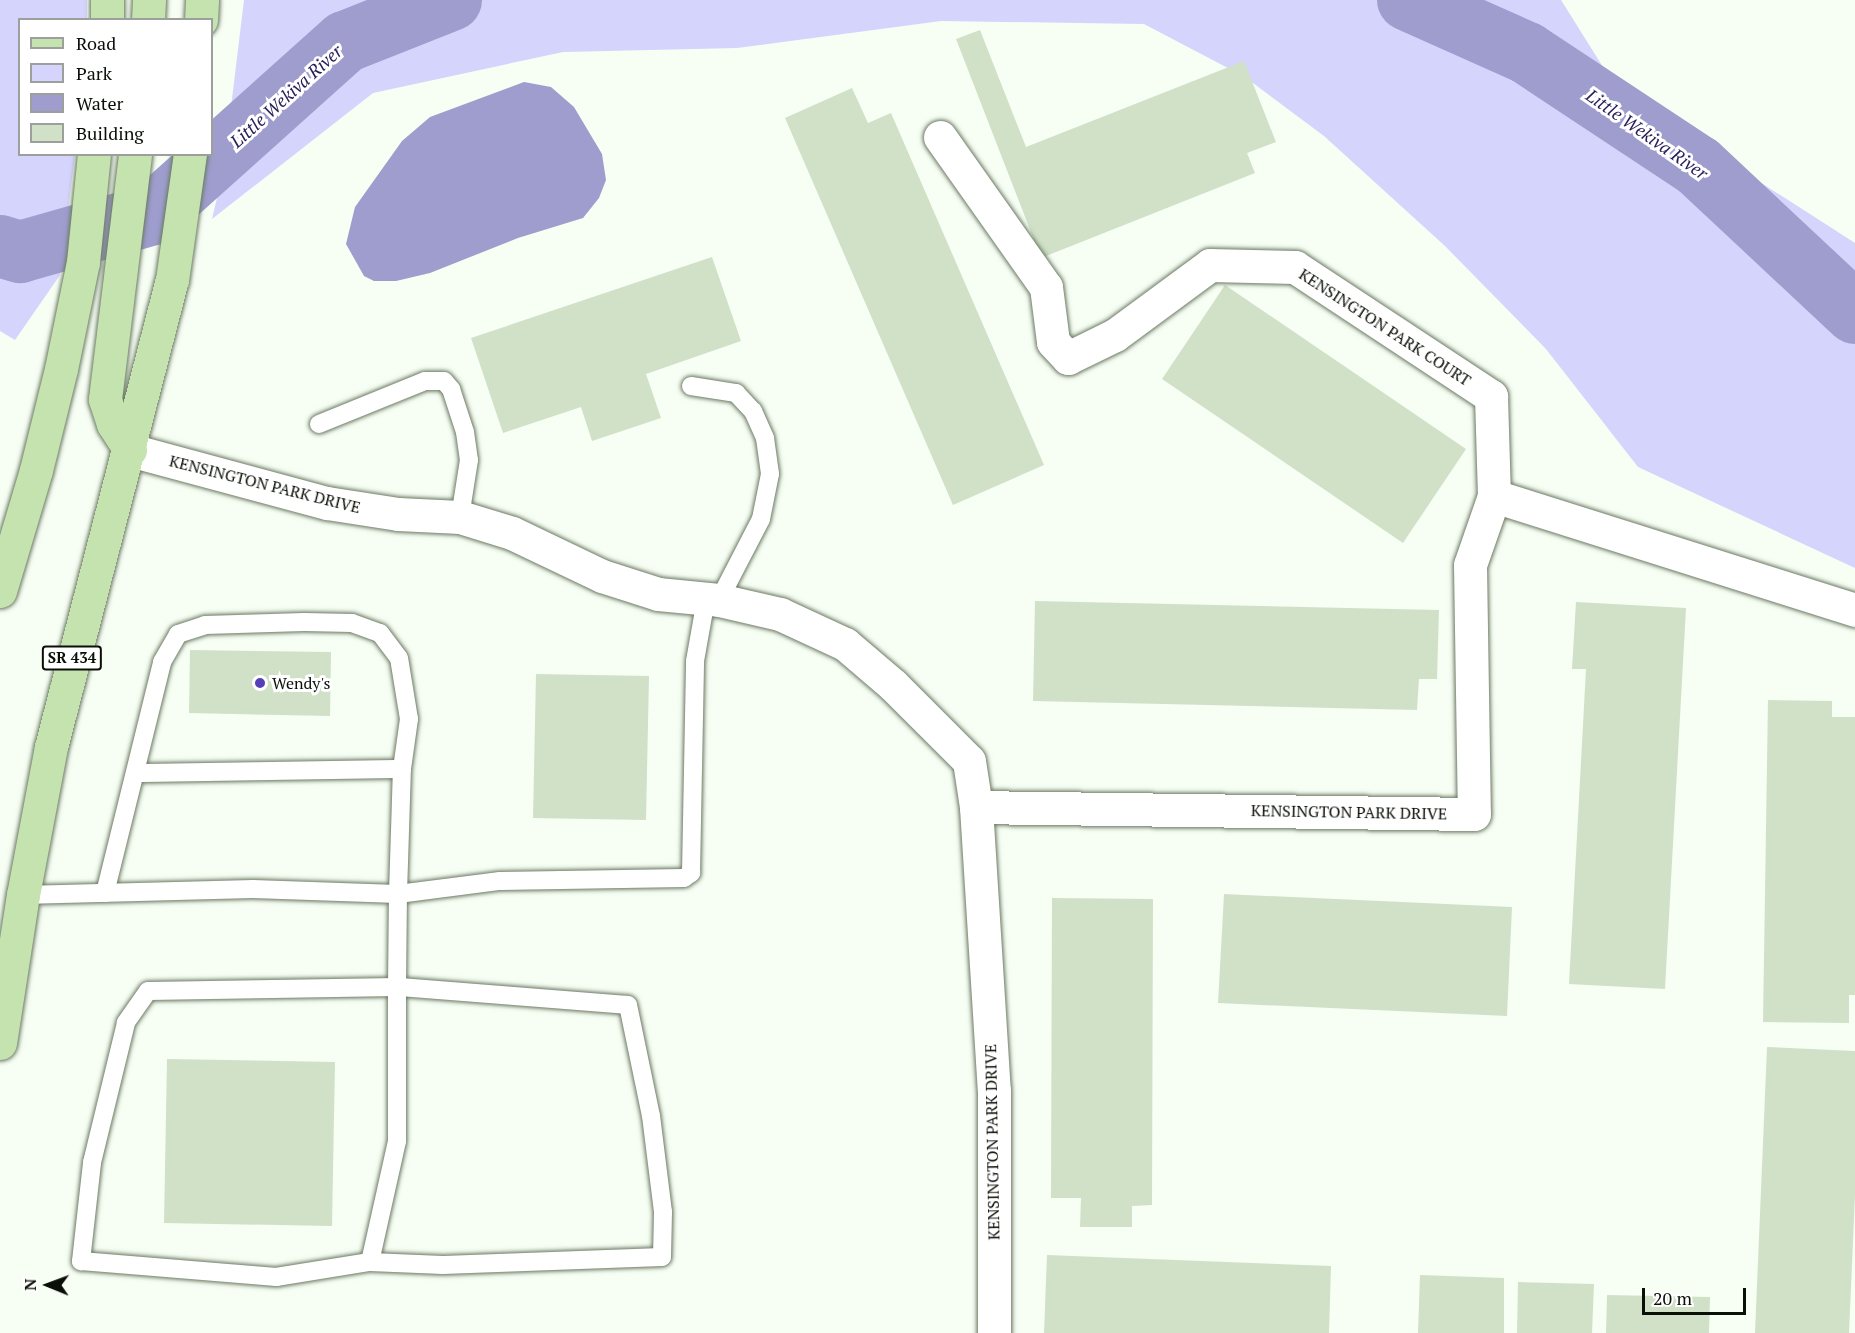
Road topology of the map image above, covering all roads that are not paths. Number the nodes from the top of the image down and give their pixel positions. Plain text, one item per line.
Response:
1 (107, 0) edge
2 (149, 0) edge
3 (202, 0) edge
4 (106, 18) edge
5 (148, 18) edge
6 (201, 18) edge
7 (940, 136) dead end
8 (135, 156) edge
9 (190, 156) edge
10 (93, 164) edge
11 (691, 386) dead end
12 (319, 424) dead end
13 (130, 450) junction
14 (1494, 496) junction
15 (460, 518) junction
16 (1470, 565) joint
17 (0, 591) edge
18 (713, 599) junction
19 (1855, 609) edge
20 (402, 769) junction
21 (136, 773) junction
22 (976, 807) junction
23 (105, 893) junction
24 (23, 894) junction
25 (398, 894) junction
26 (398, 987) junction
27 (0, 1043) edge
28 (370, 1262) junction
29 (994, 1333) edge

1 - 4 main road
2 - 5 main road
3 - 6 main road
7 - 14 street, KENSINGTON PARK COURT
8 - 13 main road
9 - 13 main road, SR 434
10 - 17 main road
11 - 18 lane
12 - 15 lane
13 - 15 street, KENSINGTON PARK DRIVE
13 - 24 main road, SR 434
14 - 16 street, KENSINGTON PARK COURT
14 - 19 street
15 - 18 street, KENSINGTON PARK DRIVE
16 - 22 street, KENSINGTON PARK DRIVE
18 - 22 street, KENSINGTON PARK DRIVE
18 - 25 lane
20 - 21 lane
20 - 21 lane
20 - 25 lane
21 - 23 lane
22 - 29 street, KENSINGTON PARK DRIVE
23 - 24 lane
23 - 25 lane
24 - 27 main road, SR 434
25 - 26 lane
26 - 28 lane
26 - 28 lane
26 - 28 lane

